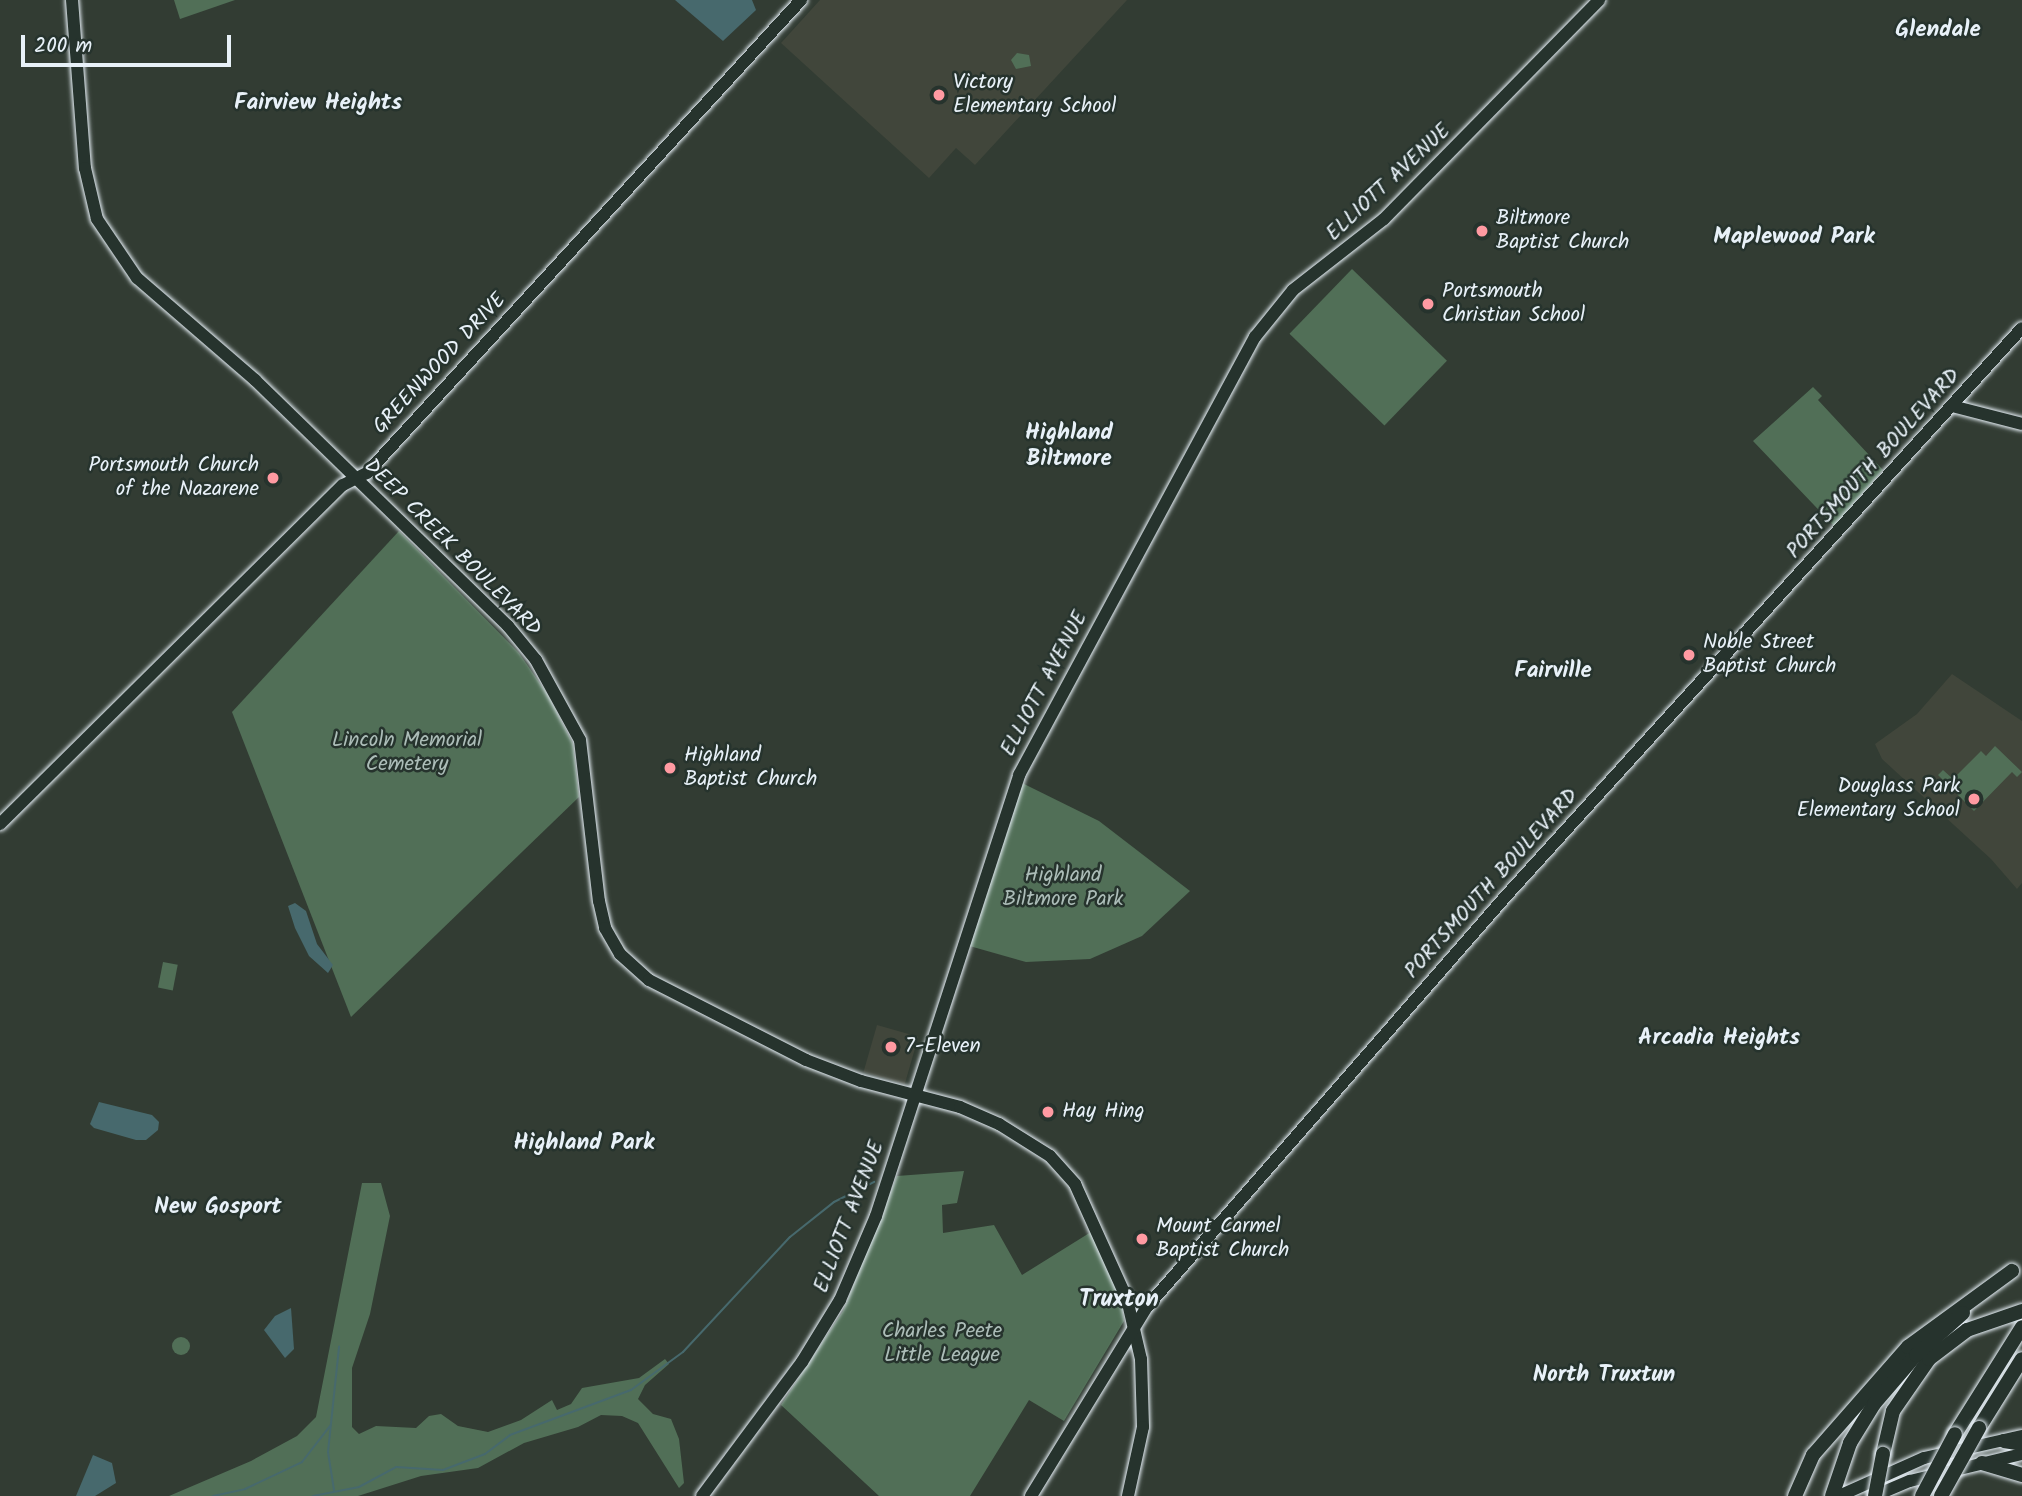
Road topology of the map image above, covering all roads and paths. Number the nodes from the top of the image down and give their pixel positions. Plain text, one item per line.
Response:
1 (72, 0) edge
2 (801, 0) edge
3 (1599, 0) edge
4 (2022, 328) edge
5 (1952, 406) junction
6 (2022, 424) edge
7 (355, 479) junction
8 (0, 824) edge
9 (915, 1095) junction
10 (2017, 1266) edge
11 (2022, 1311) edge
12 (1134, 1324) junction
13 (2019, 1331) edge
14 (2022, 1359) edge
15 (2022, 1436) edge
16 (2004, 1441) junction
17 (2022, 1444) edge
18 (2022, 1454) edge
19 (1982, 1463) junction
20 (2022, 1475) edge
21 (702, 1496) edge
22 (1031, 1496) edge
23 (1128, 1496) edge
24 (1795, 1496) edge
25 (1832, 1496) edge
26 (1839, 1496) edge
27 (1875, 1496) edge
28 (1922, 1496) edge
29 (1941, 1496) edge

1 - 7 street, DEEP CREEK BOULEVARD
2 - 7 street, GREENWOOD DRIVE
3 - 9 street, ELLIOTT AVENUE
4 - 5 street, PORTSMOUTH BOULEVARD
5 - 6 street
5 - 12 street, PORTSMOUTH BOULEVARD
7 - 8 street, GREENWOOD DRIVE
7 - 9 street, DEEP CREEK BOULEVARD
9 - 12 street, DEEP CREEK BOULEVARD
9 - 21 street, ELLIOTT AVENUE
10 - 24 highway
10 - 25 highway
11 - 27 highway, bridge
12 - 22 street, PORTSMOUTH BOULEVARD
12 - 23 street, DEEP CREEK BOULEVARD
13 - 28 highway, bridge
14 - 29 highway, bridge
15 - 16 street
16 - 17 highway
16 - 26 street
18 - 19 street
19 - 20 highway
19 - 27 street

